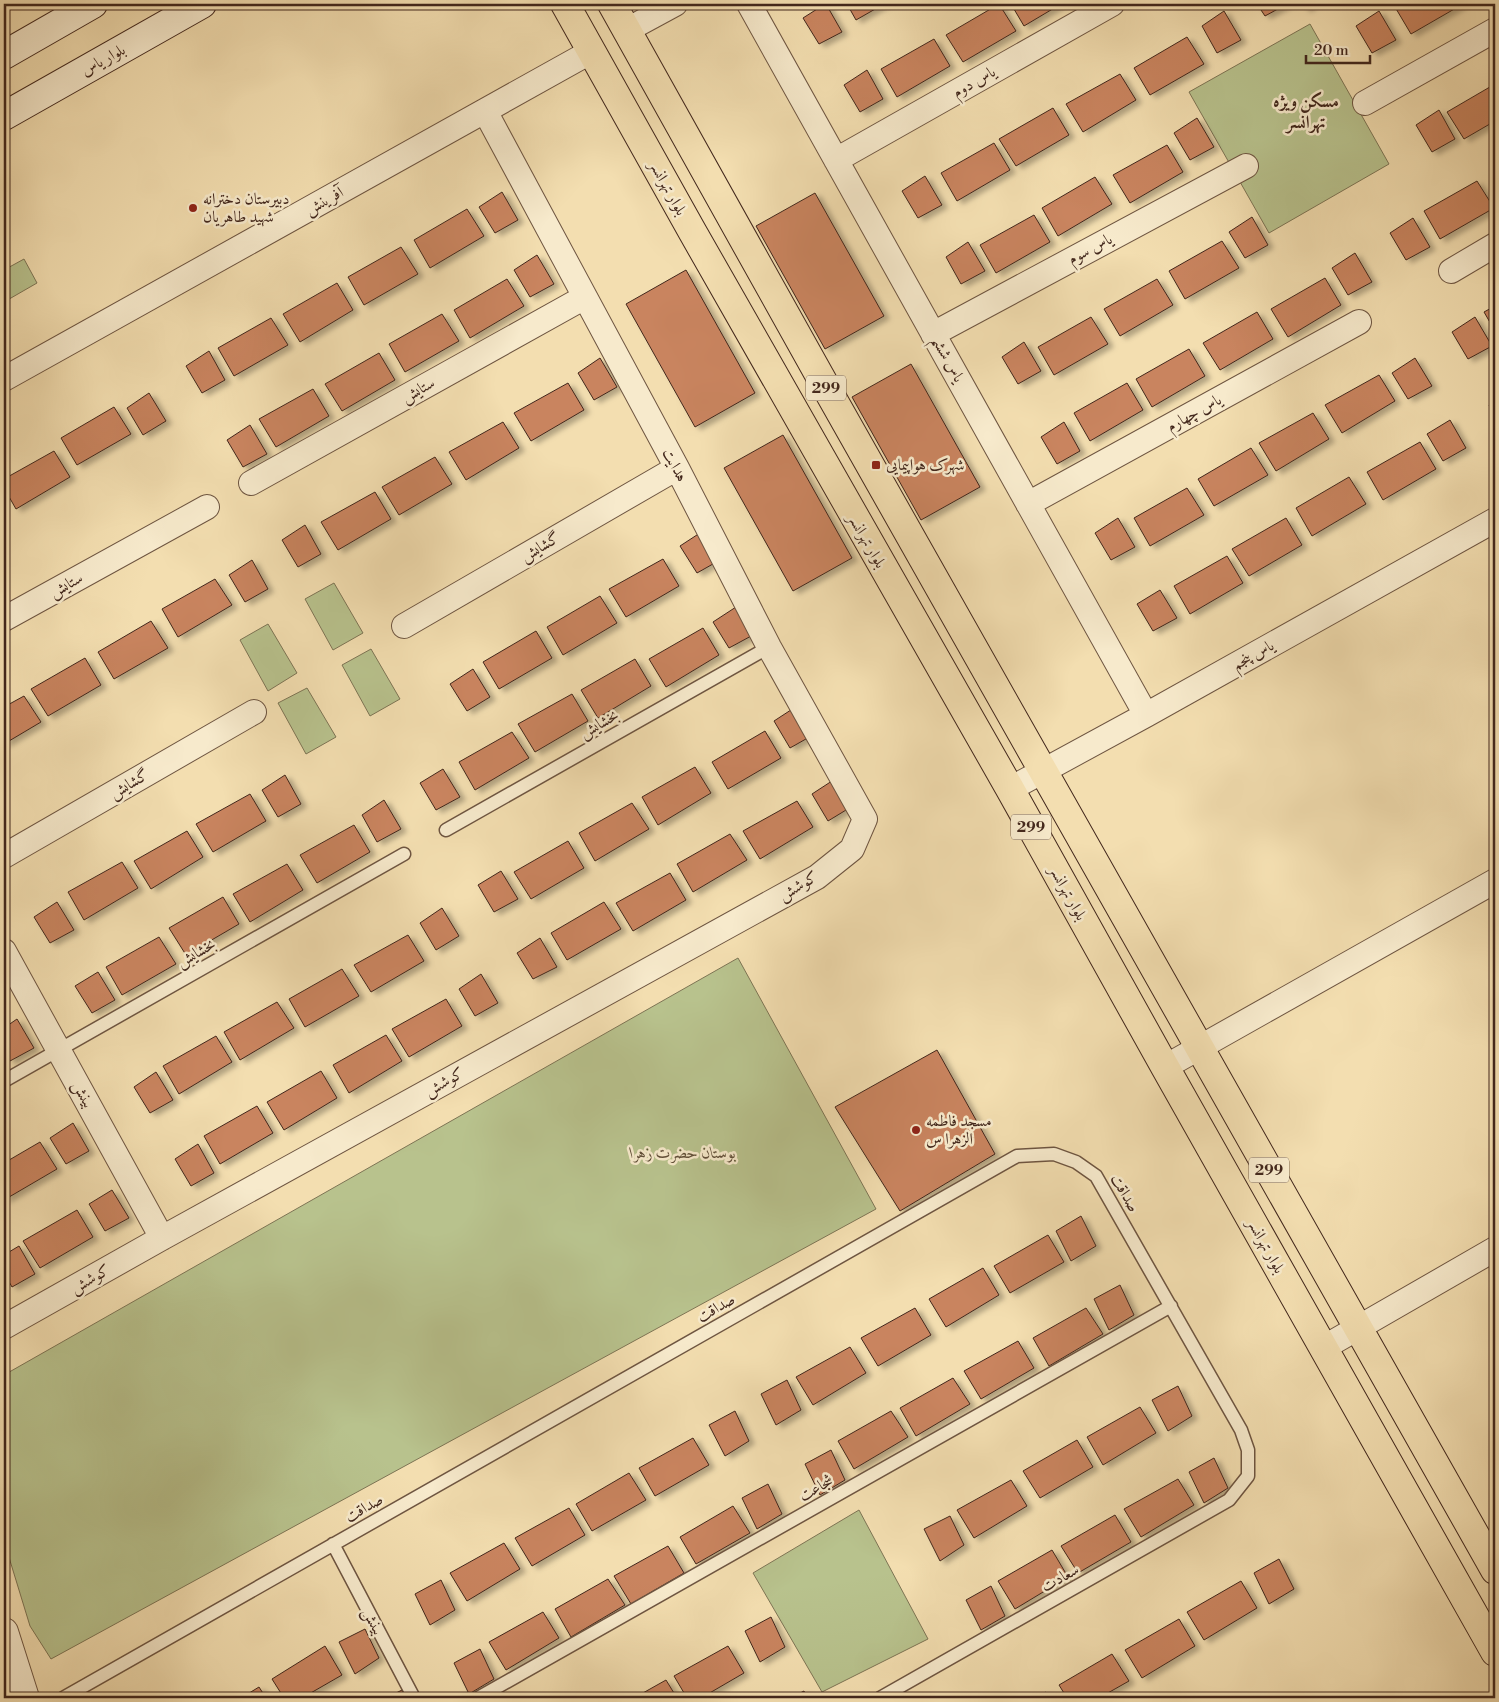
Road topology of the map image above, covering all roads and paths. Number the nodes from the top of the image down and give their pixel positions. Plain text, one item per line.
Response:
1 (93, 4) edge
2 (202, 4) edge
3 (566, 4) edge
4 (612, 4) edge
5 (675, 4) edge
6 (749, 4) edge
7 (1112, 4) edge
8 (627, 30) junction
9 (1495, 30) edge
10 (592, 51) junction
11 (4, 55) edge
12 (1365, 103) dead end
13 (485, 111) junction
14 (4, 116) edge
15 (836, 160) junction
16 (1246, 166) dead end
17 (1495, 245) edge
18 (1451, 271) dead end
19 (585, 297) junction
20 (1359, 322) dead end
21 (933, 334) junction
22 (4, 379) edge
23 (677, 468) junction
24 (251, 483) dead end
25 (1028, 504) junction
26 (207, 507) dead end
27 (1495, 520) edge
28 (4, 620) edge
29 (404, 626) dead end
30 (769, 647) junction
31 (254, 712) dead end
32 (1146, 715) junction
33 (1042, 771) junction
34 (1010, 789) junction
35 (865, 818) joint
36 (446, 830) dead end
37 (404, 854) dead end
38 (4, 856) edge
39 (1495, 880) edge
40 (4, 951) edge
41 (1200, 1047) junction
42 (58, 1050) junction
43 (1165, 1067) junction
44 (4, 1081) edge
45 (162, 1238) junction
46 (1495, 1250) edge
47 (1170, 1306) junction
48 (4, 1327) edge
49 (1358, 1328) junction
50 (1323, 1348) junction
51 (1248, 1476) joint
52 (333, 1544) junction
53 (1495, 1570) edge
54 (4, 1632) edge
55 (1495, 1652) edge
56 (25, 1698) edge
57 (63, 1698) edge
58 (414, 1698) edge
59 (478, 1698) edge
60 (880, 1698) edge

1 - 11 main road
2 - 14 main road, بلوار یاس
3 - 10 main road, بلوار تهرانسر / 299
4 - 8 main road, 299
5 - 8 street
6 - 15 street, یاس ششم
7 - 15 street, یاس دوم
8 - 33 main road, 299
9 - 12 street
10 - 13 street, آفرینش
10 - 34 main road, بلوار تهرانسر / 299
13 - 19 street, هدایت
13 - 22 street, آفرینش
15 - 21 street, یاس ششم
16 - 21 street, یاس سوم
17 - 18 street
19 - 23 street, هدایت
19 - 24 street, ستایش
20 - 25 street, یاس چهارم
21 - 25 street, یاس ششم
23 - 29 street, گشایش
23 - 30 street, هدایت
25 - 32 street, یاس ششم
26 - 28 street, ستایش
27 - 32 street, یاس پنجم
30 - 35 street, هدایت
30 - 36 lane, بخشایش
31 - 38 street, گشایش
32 - 33 street, یاس پنجم
33 - 34 street, یاس پنجم
33 - 41 main road, 299
34 - 43 main road, بلوار تهرانسر / 299
35 - 45 street, کوشش
37 - 42 lane, بخشایش
39 - 41 street
40 - 42 street, بینش
41 - 43 street
41 - 49 main road, 299
42 - 44 lane, بخشایش
42 - 45 street, بینش
43 - 50 main road, بلوار تهرانسر / 299
45 - 48 street, کوشش
46 - 49 street
47 - 51 lane, صداقت
47 - 52 lane, صداقت
47 - 59 lane, شجاعت
49 - 50 street
49 - 53 main road, 299
50 - 55 main road, بلوار تهرانسر / 299
51 - 60 lane, سعادت
52 - 57 lane, صداقت
52 - 58 lane, بینش
54 - 56 main road

